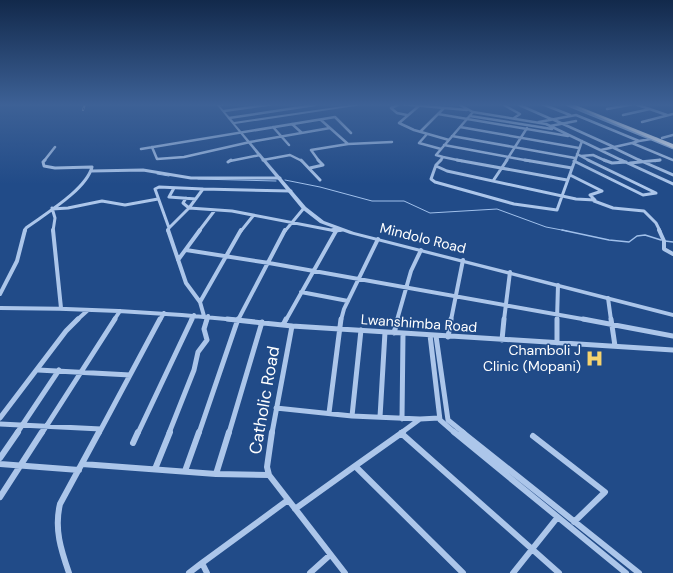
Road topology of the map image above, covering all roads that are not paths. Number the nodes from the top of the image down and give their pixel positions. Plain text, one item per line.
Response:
1 (250, 131) edge
2 (276, 131) edge
3 (299, 131) edge
4 (315, 131) edge
5 (333, 131) edge
6 (348, 131) edge
7 (421, 131) edge
8 (457, 131) edge
9 (480, 131) edge
10 (525, 131) edge
11 (537, 131) edge
12 (561, 131) edge
13 (578, 131) edge
14 (614, 131) edge
15 (632, 131) edge
16 (638, 131) edge
17 (640, 131) edge
18 (242, 132) junction
19 (302, 133) junction
20 (350, 133) dead end
21 (427, 134) junction
22 (673, 135) edge
23 (452, 136) junction
24 (572, 136) junction
25 (282, 137) junction
26 (520, 138) junction
27 (651, 139) junction
28 (660, 139) junction
29 (448, 140) junction
30 (582, 141) junction
31 (639, 141) junction
32 (250, 142) junction
33 (392, 142) dead end
34 (673, 142) edge
35 (632, 143) junction
36 (289, 144) dead end
37 (348, 144) junction
38 (444, 145) junction
39 (55, 147) dead end
40 (152, 147) junction
41 (514, 147) junction
42 (613, 147) junction
43 (673, 147) edge
44 (579, 148) junction
45 (141, 149) dead end
46 (441, 149) junction
47 (601, 150) junction
48 (577, 154) junction
49 (581, 156) junction
50 (262, 157) junction
51 (443, 157) junction
52 (509, 157) junction
53 (575, 159) junction
54 (660, 160) dead end
55 (673, 160) edge
56 (642, 161) junction
57 (228, 162) dead end
58 (626, 162) junction
59 (630, 163) junction
60 (436, 166) junction
61 (310, 168) junction
62 (502, 168) junction
63 (572, 168) junction
64 (91, 171) junction
65 (570, 174) junction
66 (673, 175) edge
67 (280, 178) junction
68 (320, 180) dead end
69 (567, 180) junction
70 (493, 181) junction
71 (673, 184) edge
72 (174, 188) junction
73 (203, 189) junction
74 (291, 191) junction
75 (562, 196) junction
76 (186, 198) junction
77 (196, 198) junction
78 (158, 200) junction
79 (594, 201) junction
80 (189, 208) junction
81 (304, 208) junction
82 (52, 209) junction
83 (214, 210) junction
84 (253, 216) junction
85 (290, 222) junction
86 (169, 228) junction
87 (339, 230) junction
88 (378, 239) junction
89 (186, 250) junction
90 (421, 250) junction
91 (673, 254) edge
92 (226, 256) junction
93 (178, 260) junction
94 (463, 260) junction
95 (269, 263) junction
96 (314, 272) junction
97 (510, 272) junction
98 (359, 280) junction
99 (558, 285) junction
100 (406, 289) junction
101 (301, 292) junction
102 (0, 294) edge
103 (455, 296) junction
104 (608, 298) junction
105 (348, 301) junction
106 (200, 302) junction
107 (505, 306) junction
108 (0, 308) edge
109 (61, 308) junction
110 (88, 309) junction
111 (120, 311) junction
112 (164, 313) junction
113 (194, 315) junction
114 (557, 315) junction
115 (673, 315) edge
116 (206, 316) junction
117 (238, 320) junction
118 (262, 322) junction
119 (283, 325) junction
120 (612, 325) junction
121 (292, 326) junction
122 (339, 329) junction
123 (361, 330) junction
124 (385, 332) junction
125 (394, 333) junction
126 (404, 334) junction
127 (430, 336) junction
128 (436, 336) junction
129 (673, 336) edge
130 (448, 337) junction
131 (502, 340) junction
132 (557, 343) junction
133 (615, 346) junction
134 (673, 350) edge
135 (38, 370) junction
136 (59, 370) junction
137 (80, 373) junction
138 (130, 375) junction
139 (276, 408) junction
140 (329, 413) junction
141 (352, 416) junction
142 (380, 417) junction
143 (0, 418) edge
144 (439, 418) junction
145 (402, 419) junction
146 (420, 420) junction
147 (0, 424) edge
148 (22, 425) junction
149 (46, 427) junction
150 (101, 429) junction
151 (401, 433) junction
152 (533, 436) dead end
153 (133, 443) dead end
154 (0, 458) edge
155 (0, 464) edge
156 (82, 464) junction
157 (21, 465) junction
158 (355, 466) junction
159 (155, 469) junction
160 (79, 470) junction
161 (185, 471) junction
162 (216, 474) junction
163 (269, 475) junction
164 (0, 497) edge
165 (288, 500) junction
166 (295, 509) junction
167 (558, 518) junction
168 (574, 522) junction
169 (532, 550) junction
170 (330, 555) junction
171 (202, 563) junction
172 (69, 573) edge
173 (188, 573) edge
174 (207, 573) edge
175 (310, 573) edge
176 (345, 573) edge
177 (463, 573) edge
178 (513, 573) edge
179 (559, 573) edge
180 (626, 573) edge
181 (639, 573) edge

1 - 18 street
2 - 25 street
3 - 19 street
4 - 19 street
5 - 37 street
6 - 20 street
7 - 21 street
8 - 23 street
9 - 26 street
10 - 26 street
11 - 24 street
12 - 24 street
13 - 42 street
14 - 31 street
15 - 27 street
16 - 28 highway
17 - 28 highway
18 - 32 street, Mindolo Road
18 - 40 street
19 - 25 street
21 - 29 street
21 - 46 street
22 - 28 street
23 - 29 street
23 - 41 street
24 - 30 street
25 - 32 street
25 - 36 street
26 - 41 street
26 - 44 street
27 - 28 street
27 - 31 street
27 - 43 street
28 - 34 highway
28 - 43 highway
29 - 38 street
30 - 44 street
30 - 47 street
31 - 35 street
32 - 40 street
32 - 50 street, Mindolo Road
33 - 37 street
35 - 42 street
35 - 55 street
37 - 61 street
38 - 46 street
38 - 52 street
39 - 64 street
40 - 45 street
41 - 52 street
41 - 53 street
42 - 47 street
42 - 56 street
44 - 48 street
46 - 51 street
47 - 58 street
48 - 49 street
48 - 53 street
49 - 53 street
49 - 58 street
50 - 57 street
50 - 61 street
50 - 67 street, Mindolo Road
51 - 60 street
51 - 62 street
52 - 62 street
52 - 63 street
53 - 63 street
54 - 56 street
56 - 59 street
56 - 66 street
58 - 59 street
59 - 71 street
60 - 70 street
60 - 75 street
61 - 68 street
62 - 69 street
62 - 70 street
63 - 65 street
64 - 67 street
64 - 82 street
65 - 69 street
65 - 79 street
67 - 74 street, Mindolo Road
69 - 75 street
70 - 75 street
72 - 73 street
72 - 76 street
72 - 78 street
73 - 74 street
73 - 77 street
74 - 81 street, Mindolo Road
75 - 79 street
76 - 77 street
76 - 80 street
77 - 80 street
78 - 82 street
78 - 86 street
79 - 91 street
80 - 83 street
80 - 86 street
81 - 85 street
81 - 87 street, Mindolo Road
82 - 102 street
82 - 109 street
83 - 84 street
83 - 89 street
84 - 85 street
84 - 92 street
85 - 87 street
85 - 95 street
86 - 93 street
87 - 88 street, Mindolo Road
87 - 96 street
88 - 90 street, Mindolo Road
88 - 98 street
89 - 92 street
89 - 93 street
90 - 94 street, Mindolo Road
90 - 100 street
92 - 95 street
92 - 106 street
93 - 106 street
94 - 97 street, Mindolo Road
94 - 103 street
95 - 96 street
95 - 117 street
96 - 98 street
96 - 101 street
97 - 99 street, Mindolo Road
97 - 107 street
98 - 100 street
98 - 105 street
99 - 104 street, Mindolo Road
99 - 114 street
100 - 103 street
100 - 125 street
101 - 105 street
101 - 119 street
103 - 107 street
103 - 130 street
104 - 115 street, Mindolo Road
104 - 120 street
105 - 122 street
106 - 116 street
107 - 114 street
107 - 131 street
108 - 109 street, Lwanshimba Road
109 - 110 street, Lwanshimba Road
110 - 111 street, Lwanshimba Road
110 - 135 street
111 - 112 street, Lwanshimba Road
111 - 137 street
112 - 113 street, Lwanshimba Road
112 - 138 street
113 - 116 street, Lwanshimba Road
113 - 153 street
114 - 120 street
114 - 132 street
116 - 117 street, Lwanshimba Road
116 - 159 street
117 - 118 street, Lwanshimba Road
117 - 161 street
118 - 119 street, Lwanshimba Road
118 - 162 street
119 - 121 street, Lwanshimba Road
120 - 129 street
120 - 133 street
121 - 122 street, Lwanshimba Road
121 - 139 street, Catholic Road
122 - 123 street, Lwanshimba Road
122 - 140 street
123 - 124 street, Lwanshimba Road
123 - 141 street
124 - 125 street, Lwanshimba Road
124 - 142 street
125 - 126 street, Lwanshimba Road
126 - 127 street, Lwanshimba Road
126 - 145 street
127 - 128 street, Lwanshimba Road
127 - 144 street
128 - 130 street, Lwanshimba Road
128 - 168 street
130 - 131 street, Lwanshimba Road
131 - 132 street, Lwanshimba Road
132 - 133 street, Lwanshimba Road
133 - 134 street, Lwanshimba Road
135 - 136 street
135 - 143 street
136 - 137 street
136 - 148 street
137 - 138 street
137 - 149 street
138 - 150 street
139 - 140 street
139 - 163 street, Catholic Road
140 - 141 street
141 - 142 street
142 - 145 street
144 - 146 street
144 - 167 street
145 - 146 street
146 - 151 street
147 - 148 street
148 - 149 street
148 - 154 street
149 - 150 street
149 - 157 street
150 - 156 street
151 - 158 street
151 - 169 street
152 - 168 street
155 - 157 street
156 - 159 street
156 - 160 street
157 - 160 street
157 - 164 street
158 - 166 street
158 - 177 street
159 - 161 street
160 - 172 street
161 - 162 street
162 - 163 street
163 - 165 street, Catholic Road
165 - 166 street, Catholic Road
165 - 171 street
166 - 170 street, Catholic Road
167 - 169 street
167 - 180 street
168 - 181 street
169 - 178 street
169 - 179 street
170 - 175 street
170 - 176 street, Catholic Road
171 - 173 street
171 - 174 street

